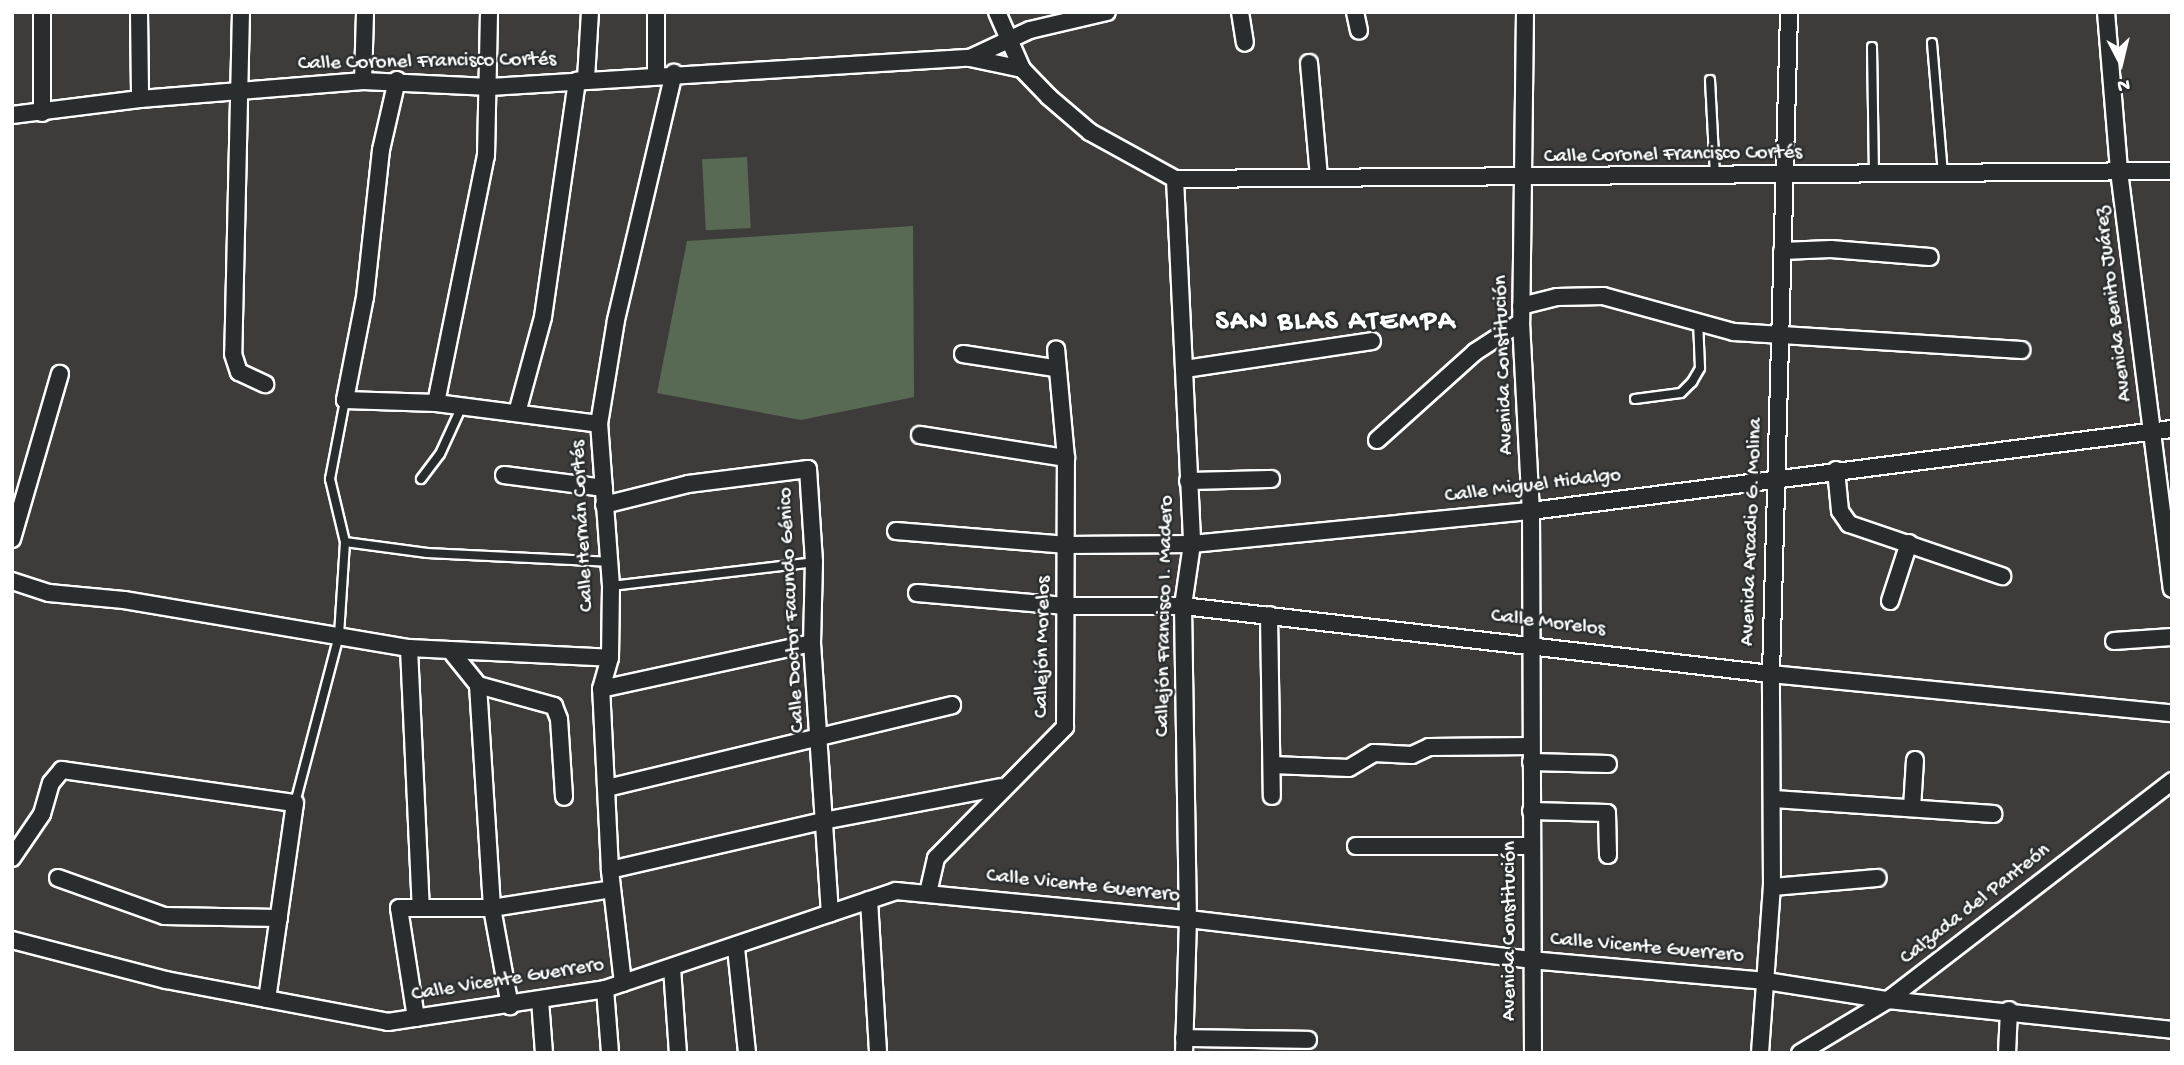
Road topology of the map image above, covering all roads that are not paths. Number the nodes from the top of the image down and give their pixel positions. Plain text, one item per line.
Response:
1 (42, 12) edge
2 (139, 12) edge
3 (241, 12) edge
4 (365, 12) edge
5 (489, 12) edge
6 (590, 12) edge
7 (656, 12) edge
8 (997, 12) edge
9 (1107, 12) edge
10 (1240, 12) edge
11 (1354, 12) edge
12 (1525, 12) edge
13 (1789, 12) edge
14 (2106, 12) edge
15 (1359, 32) dead end
16 (1006, 40) junction
17 (1245, 43) dead end
18 (1932, 43) dead end
19 (1872, 47) dead end
20 (970, 58) junction
21 (1309, 64) dead end
22 (1022, 69) junction
23 (674, 73) junction
24 (656, 74) junction
25 (363, 80) junction
26 (397, 80) junction
27 (582, 80) junction
28 (1710, 80) dead end
29 (490, 87) junction
30 (239, 90) junction
31 (140, 99) junction
32 (42, 113) junction
33 (12, 116) edge
34 (2119, 171) junction
35 (2172, 171) edge
36 (1874, 173) junction
37 (1943, 173) junction
38 (1783, 175) junction
39 (1319, 177) junction
40 (1716, 177) junction
41 (1175, 179) junction
42 (1526, 180) junction
43 (1782, 251) junction
44 (1930, 257) dead end
45 (1521, 314) junction
46 (1698, 320) junction
47 (1780, 337) junction
48 (1372, 341) dead end
49 (1056, 349) dead end
50 (2021, 350) dead end
51 (963, 354) dead end
52 (1055, 368) junction
53 (1185, 369) junction
54 (60, 374) dead end
55 (265, 384) dead end
56 (1635, 399) dead end
57 (345, 400) junction
58 (436, 403) junction
59 (462, 406) junction
60 (517, 413) junction
61 (599, 424) junction
62 (2172, 429) edge
63 (920, 435) dead end
64 (2152, 435) junction
65 (1377, 440) dead end
66 (1066, 458) junction
67 (2172, 458) edge
68 (2155, 459) junction
69 (1836, 470) junction
70 (504, 475) dead end
71 (1775, 476) junction
72 (421, 479) dead end
73 (1271, 479) dead end
74 (1188, 481) junction
75 (604, 488) junction
76 (604, 505) junction
77 (1531, 511) junction
78 (896, 531) dead end
79 (12, 539) edge
80 (345, 542) junction
81 (1909, 543) junction
82 (1192, 544) junction
83 (1067, 545) junction
84 (608, 562) junction
85 (814, 562) junction
86 (2001, 576) dead end
87 (12, 581) edge
88 (611, 586) junction
89 (2172, 589) edge
90 (917, 593) dead end
91 (1890, 601) dead end
92 (1065, 606) junction
93 (1184, 606) junction
94 (1269, 615) junction
95 (339, 635) junction
96 (2172, 637) edge
97 (2114, 641) dead end
98 (812, 643) junction
99 (1531, 643) junction
100 (409, 648) junction
101 (450, 650) junction
102 (610, 658) junction
103 (1771, 674) junction
104 (478, 685) junction
105 (601, 689) junction
106 (952, 705) dead end
107 (2172, 713) edge
108 (820, 734) junction
109 (1531, 754) junction
110 (1915, 760) dead end
111 (1608, 764) dead end
112 (1272, 765) junction
113 (2172, 781) edge
114 (1002, 787) junction
115 (607, 788) junction
116 (1272, 796) dead end
117 (564, 797) dead end
118 (1774, 799) junction
119 (295, 803) junction
120 (1912, 808) junction
121 (1531, 811) junction
122 (1993, 814) dead end
123 (823, 821) junction
124 (1356, 846) dead end
125 (1532, 846) junction
126 (1608, 855) dead end
127 (12, 858) edge
128 (610, 870) junction
129 (58, 878) dead end
130 (1878, 878) dead end
131 (1772, 887) junction
132 (612, 889) junction
133 (928, 893) junction
134 (869, 900) junction
135 (421, 908) junction
136 (492, 908) junction
137 (830, 913) junction
138 (279, 918) junction
139 (1188, 919) junction
140 (12, 940) edge
141 (736, 948) junction
142 (1530, 960) junction
143 (672, 968) junction
144 (1766, 981) junction
145 (623, 983) junction
146 (605, 989) junction
147 (267, 999) junction
148 (541, 1000) junction
149 (1888, 1000) junction
150 (510, 1006) junction
151 (2009, 1010) junction
152 (416, 1018) junction
153 (2172, 1030) edge
154 (1308, 1040) dead end
155 (1184, 1045) edge
156 (1806, 1051) edge
157 (544, 1053) edge
158 (610, 1053) edge
159 (678, 1053) edge
160 (747, 1053) edge
161 (878, 1053) edge
162 (1532, 1053) edge
163 (1760, 1053) edge
164 (2007, 1053) edge

1 - 32 street
2 - 31 street
3 - 30 street
4 - 25 street
5 - 29 street
6 - 27 street
7 - 24 street
8 - 16 street
9 - 16 street, Calle Coronel Francisco Cortés
10 - 17 street
11 - 15 street
12 - 42 street, Avenida Constitución
13 - 38 street, Avenida Arcadio G. Molina
14 - 34 street, Avenida Benito Juárez
16 - 20 street, Calle Coronel Francisco Cortés
16 - 22 street
18 - 37 lane
19 - 36 lane
20 - 22 street, Calle Coronel Francisco Cortés
20 - 23 street, Calle Coronel Francisco Cortés
21 - 39 street
22 - 41 street
23 - 24 street, Calle Coronel Francisco Cortés
23 - 61 street, Calle Hernán Cortés
24 - 27 street, Calle Coronel Francisco Cortés
25 - 26 street, Calle Coronel Francisco Cortés
25 - 30 street, Calle Coronel Francisco Cortés
26 - 29 street, Calle Coronel Francisco Cortés
26 - 57 street
27 - 29 street, Calle Coronel Francisco Cortés
27 - 60 street
28 - 40 lane
29 - 58 street
30 - 31 street, Calle Coronel Francisco Cortés
30 - 55 street
31 - 32 street, Calle Coronel Francisco Cortés
32 - 33 street, Calle Coronel Francisco Cortés
34 - 35 street, Calle Coronel Francisco Cortés
34 - 37 street, Calle Coronel Francisco Cortés
34 - 64 street, Avenida Benito Juárez
36 - 37 street, Calle Coronel Francisco Cortés
36 - 38 street, Calle Coronel Francisco Cortés
38 - 40 street, Calle Coronel Francisco Cortés
38 - 43 street, Avenida Arcadio G. Molina
39 - 41 street, Calle Coronel Francisco Cortés
39 - 42 street, Calle Coronel Francisco Cortés
40 - 42 street, Calle Coronel Francisco Cortés
41 - 53 street, Callejón Francisco I. Madero
42 - 45 street, Avenida Constitución
43 - 44 street
43 - 47 street, Avenida Arcadio G. Molina
45 - 46 street
45 - 65 street
45 - 77 street, Avenida Constitución
46 - 47 street
46 - 56 lane
47 - 50 street
47 - 71 street, Avenida Arcadio G. Molina
48 - 53 street
49 - 52 street, Callejón Morelos
51 - 52 street
52 - 66 street, Callejón Morelos
53 - 74 street, Callejón Francisco I. Madero
54 - 79 street
57 - 58 street
57 - 80 lane
58 - 59 street
59 - 60 street
59 - 72 lane
60 - 61 street
61 - 75 street, Calle Hernán Cortés
62 - 64 street, Calle Miguel Hidalgo
63 - 66 street
64 - 68 street, Avenida Benito Juárez
64 - 69 street, Calle Miguel Hidalgo
66 - 83 street, Callejón Morelos
67 - 68 street
68 - 89 street, Avenida Benito Juárez
69 - 71 street, Calle Miguel Hidalgo
69 - 81 street
70 - 75 street
71 - 77 street, Calle Miguel Hidalgo
71 - 103 street, Avenida Arcadio G. Molina
73 - 74 street
74 - 82 street, Callejón Francisco I. Madero
75 - 76 street, Calle Hernán Cortés
76 - 84 street, Calle Hernán Cortés
76 - 85 street, Calle Doctor Facundo Génico
77 - 82 street, Calle Miguel Hidalgo
77 - 99 street, Avenida Constitución
78 - 83 street, Calle Miguel Hidalgo
80 - 84 lane
80 - 95 lane
81 - 86 street
81 - 91 street
82 - 83 street, Calle Miguel Hidalgo
82 - 93 street, Callejón Francisco I. Madero
83 - 92 street, Callejón Morelos
84 - 88 street, Calle Hernán Cortés
85 - 88 lane
85 - 98 street, Calle Doctor Facundo Génico
87 - 95 street
88 - 102 street, Calle Hernán Cortés
90 - 92 street, Calle Morelos
92 - 93 street, Calle Morelos
92 - 114 street, Callejón Morelos
93 - 94 street, Calle Morelos
93 - 139 street, Callejón Francisco I. Madero
94 - 99 street, Calle Morelos
94 - 112 street
95 - 100 street
95 - 119 lane
96 - 97 street
98 - 105 street
98 - 108 street, Calle Doctor Facundo Génico
99 - 103 street, Calle Morelos
99 - 109 street, Avenida Constitución
100 - 101 street
100 - 135 street
101 - 102 street
101 - 104 street
102 - 105 street, Calle Hernán Cortés
103 - 107 street, Calle Morelos
103 - 118 street, Avenida Arcadio G. Molina
104 - 117 street
104 - 136 street
105 - 115 street, Calle Hernán Cortés
106 - 108 street
108 - 115 street
108 - 123 street, Calle Doctor Facundo Génico
109 - 111 street
109 - 112 street
109 - 121 street, Avenida Constitución
110 - 120 street
112 - 116 street
113 - 149 street, Calzada del Panteón
114 - 123 street
114 - 133 street, Callejón Morelos
115 - 128 street, Calle Hernán Cortés
118 - 120 street
118 - 131 street, Avenida Arcadio G. Molina
119 - 127 street
119 - 138 street
120 - 122 street
121 - 125 street, Avenida Constitución
121 - 126 street
123 - 128 street
123 - 137 street, Calle Doctor Facundo Génico
124 - 125 street
125 - 142 street, Avenida Constitución
128 - 132 street, Calle Hernán Cortés
129 - 138 street
130 - 131 street
131 - 144 street, Avenida Arcadio G. Molina
132 - 136 street
132 - 145 street, Calle Hernán Cortés
133 - 134 street, Calle Vicente Guerrero
133 - 139 street, Calle Vicente Guerrero
134 - 137 street, Calle Vicente Guerrero
134 - 161 street
135 - 136 street
135 - 152 street
136 - 150 street
137 - 141 street, Calle Vicente Guerrero
138 - 147 street
139 - 142 street, Calle Vicente Guerrero
139 - 155 street, Callejón Francisco I. Madero
140 - 147 street, Calle Vicente Guerrero
141 - 143 street, Calle Vicente Guerrero
141 - 160 street
142 - 144 street, Calle Vicente Guerrero
142 - 162 street, Avenida Constitución
143 - 145 street, Calle Vicente Guerrero
143 - 159 street
144 - 149 street, Calle Vicente Guerrero
144 - 163 street, Avenida Arcadio G. Molina
145 - 146 street, Calle Vicente Guerrero
146 - 148 street, Calle Vicente Guerrero
146 - 158 street
147 - 152 street, Calle Vicente Guerrero
148 - 150 street, Calle Vicente Guerrero
148 - 157 street
149 - 151 street, Calle Vicente Guerrero
149 - 156 street, Calzada del Panteón
150 - 152 street, Calle Vicente Guerrero
151 - 153 street, Calle Vicente Guerrero
151 - 164 street
154 - 155 street

